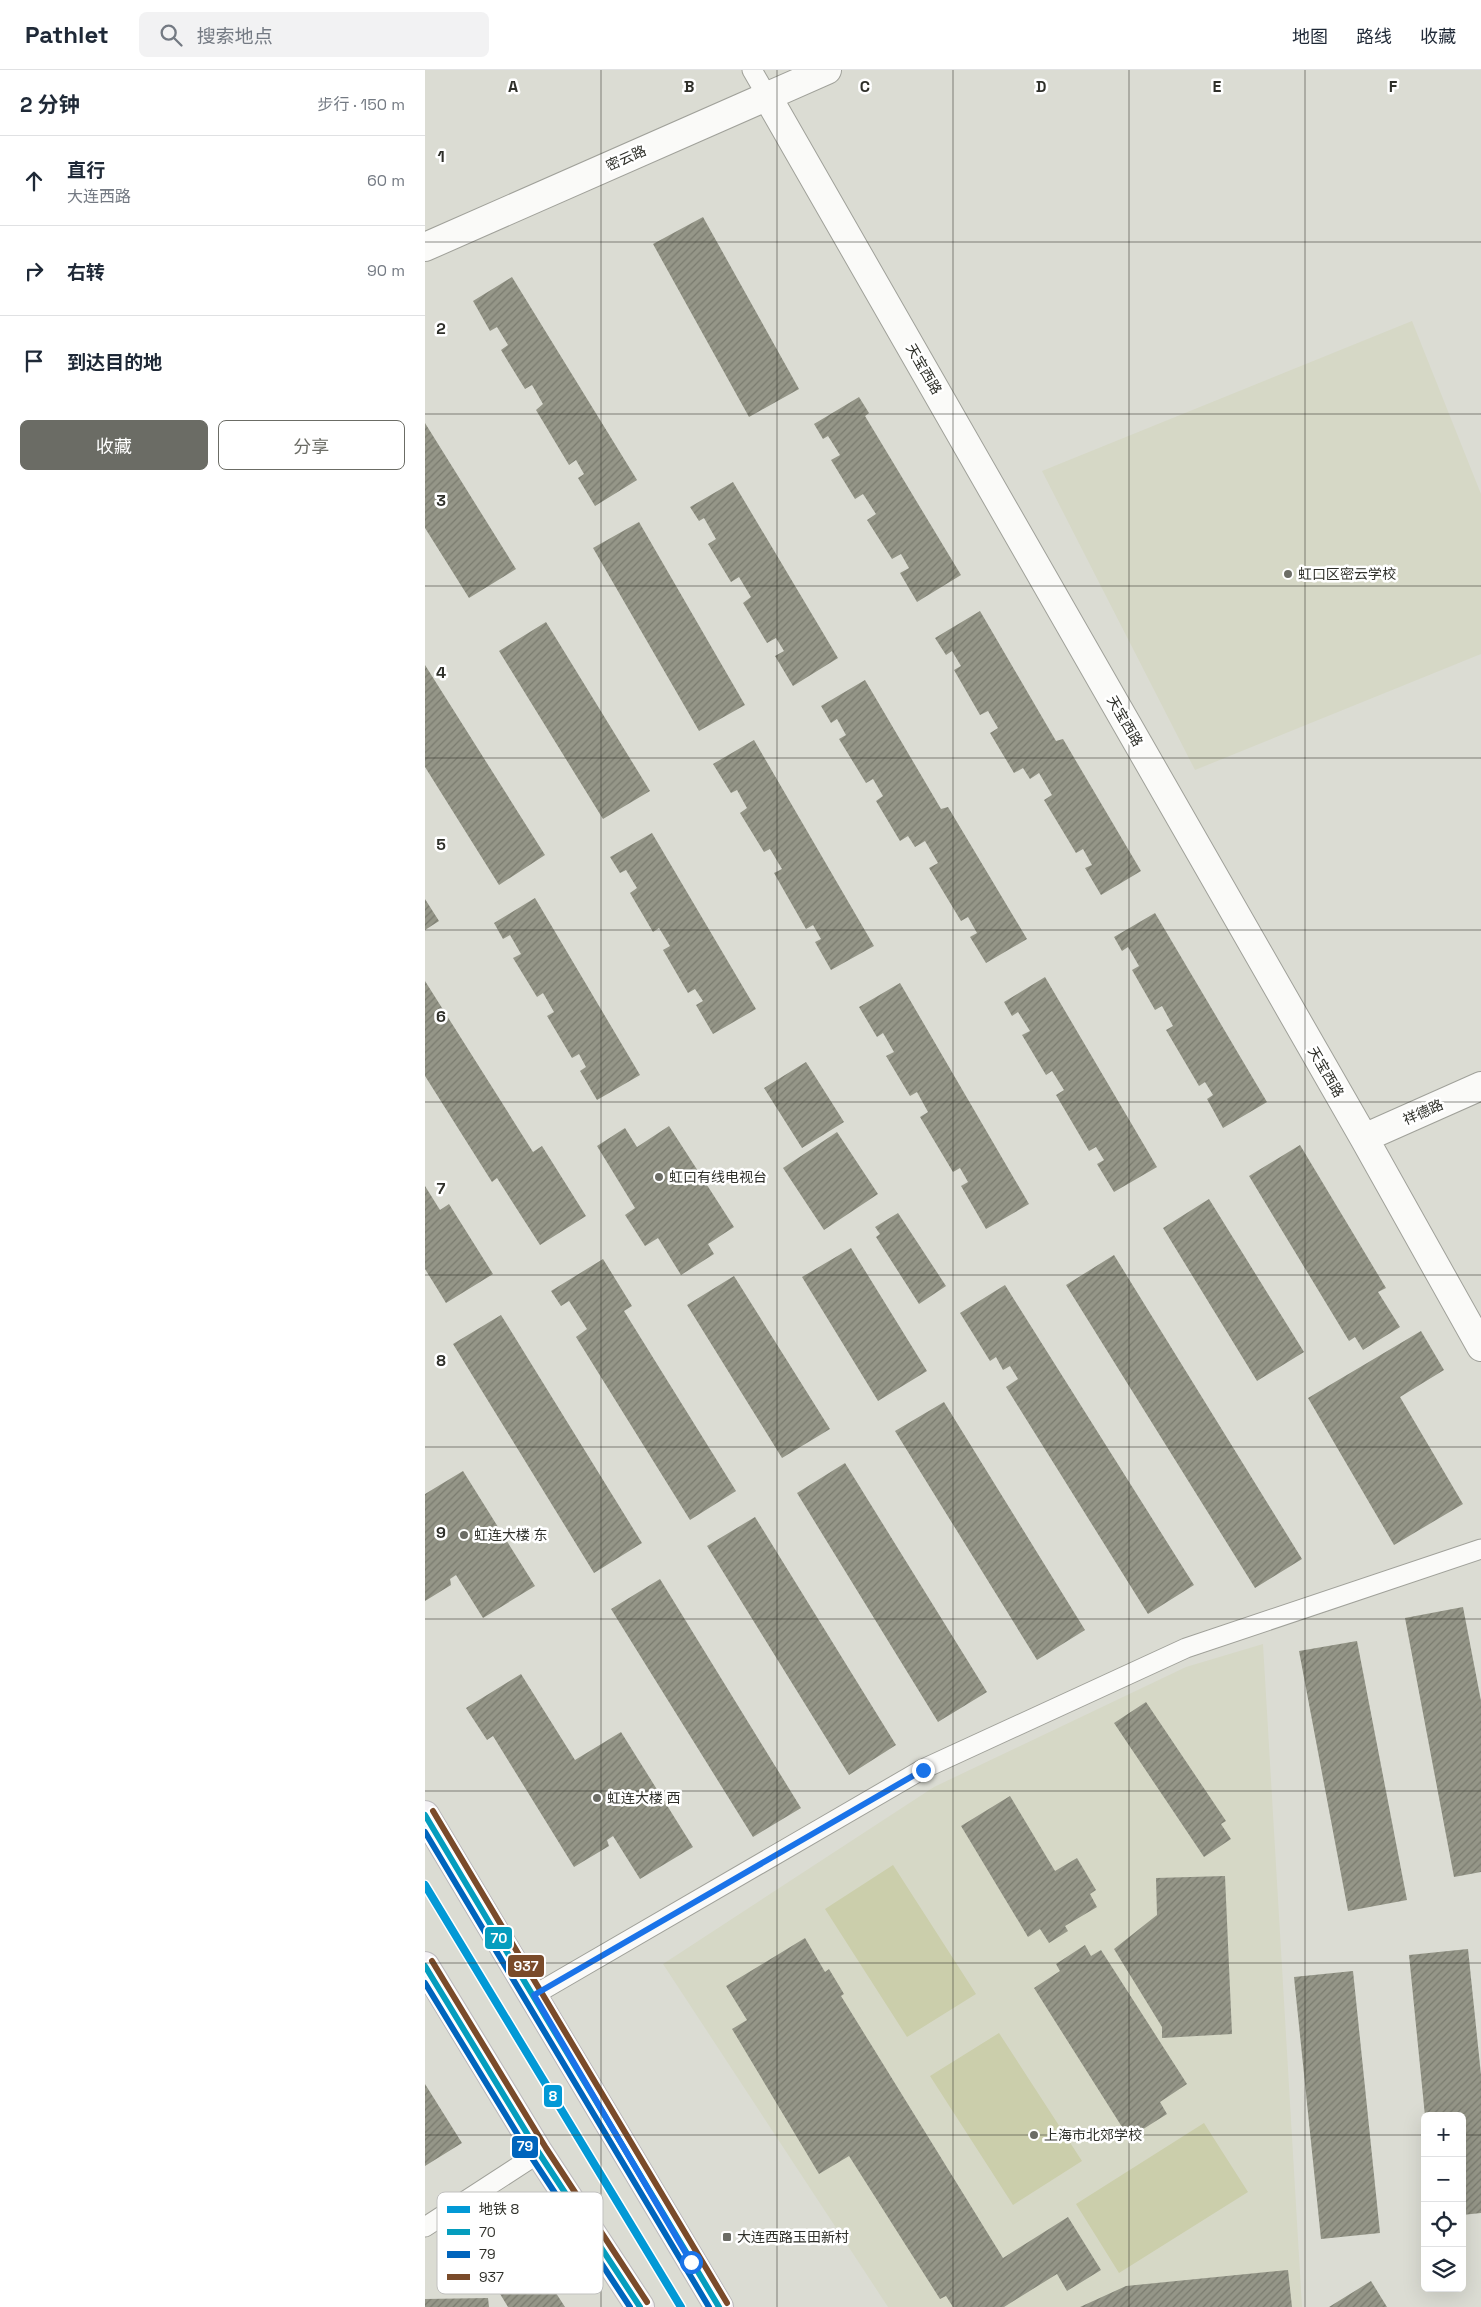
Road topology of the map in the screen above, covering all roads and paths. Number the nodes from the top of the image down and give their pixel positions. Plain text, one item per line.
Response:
1 (752, 70) edge
2 (827, 70) edge
3 (767, 96) junction
4 (425, 247) edge
5 (1481, 1086) edge
6 (1364, 1138) junction
7 (1481, 1347) edge
8 (1481, 1549) edge
9 (425, 1814) edge
10 (425, 1966) edge
11 (534, 1995) junction
12 (539, 2152) junction
13 (478, 2192) edge
14 (565, 2192) edge
15 (437, 2219) edge
16 (425, 2227) edge
17 (603, 2250) edge
18 (640, 2307) edge
19 (719, 2307) edge

1 - 3 lane
2 - 3 street, 密云路
3 - 4 street, 密云路
3 - 6 street, 天宝西路
5 - 6 street, 祥德路
6 - 7 street, 天宝西路
8 - 11 lane
9 - 11 main road
10 - 12 main road
11 - 19 main road
12 - 13 lane
12 - 14 main road
15 - 16 lane
17 - 18 main road

